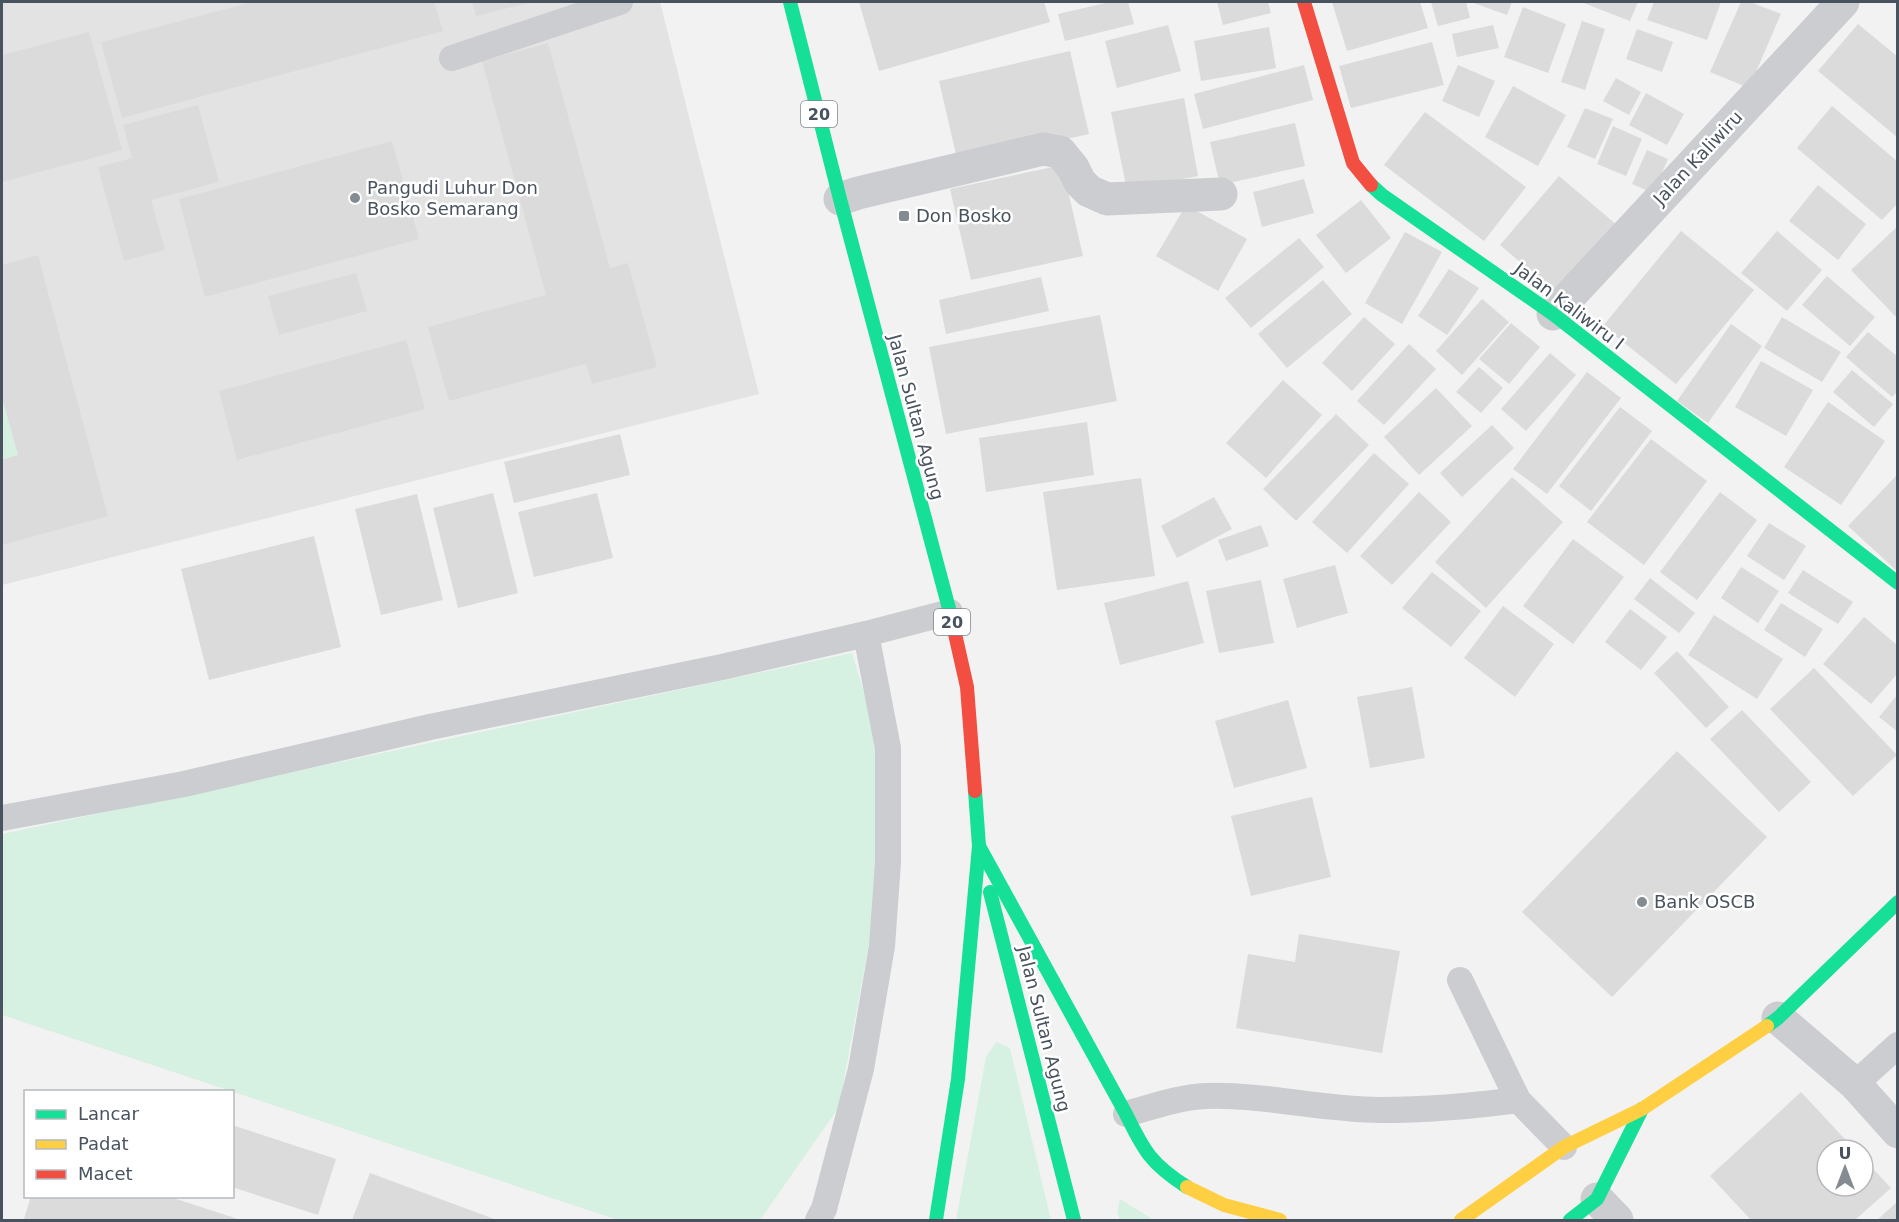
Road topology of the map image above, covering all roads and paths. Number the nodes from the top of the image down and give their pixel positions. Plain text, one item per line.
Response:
1 (620, 2) edge
2 (790, 2) edge
3 (1304, 2) edge
4 (1843, 2) edge
5 (452, 58) dead end
6 (1221, 194) dead end
7 (840, 199) junction
8 (1553, 314) junction
9 (1898, 583) edge
10 (950, 612) junction
11 (866, 634) junction
12 (2, 818) edge
13 (979, 846) junction
14 (1898, 902) edge
15 (1460, 980) dead end
16 (1778, 1018) junction
17 (1898, 1045) edge
18 (1855, 1084) junction
19 (1518, 1100) junction
20 (1642, 1109) junction
21 (1126, 1114) junction
22 (1898, 1132) edge
23 (1564, 1147) junction
24 (1607, 1210) edge
25 (818, 1221) edge
26 (936, 1221) edge
27 (1074, 1221) edge
28 (1280, 1221) edge
29 (1461, 1221) edge
30 (1570, 1221) edge

1 - 5 lane
2 - 7 main road, Jalan Sultan Agung / 20
3 - 8 main road, Jalan Kaliwiru I
4 - 8 street, Jalan Kaliwiru
6 - 7 street
7 - 10 main road, Jalan Sultan Agung / 20
8 - 9 main road, Jalan Kaliwiru I
10 - 11 lane
10 - 13 main road, Jalan Sultan Agung / 20
11 - 12 lane
11 - 25 lane
13 - 21 main road
13 - 26 main road, Jalan Sultan Agung / 20
13 - 27 main road, Jalan Sultan Agung / 20
14 - 16 main road
15 - 19 lane
16 - 18 street
16 - 20 main road
17 - 18 lane
18 - 22 street
19 - 21 lane
19 - 23 lane
20 - 23 main road
20 - 24 main road
21 - 28 main road
23 - 29 main road
24 - 30 main road

